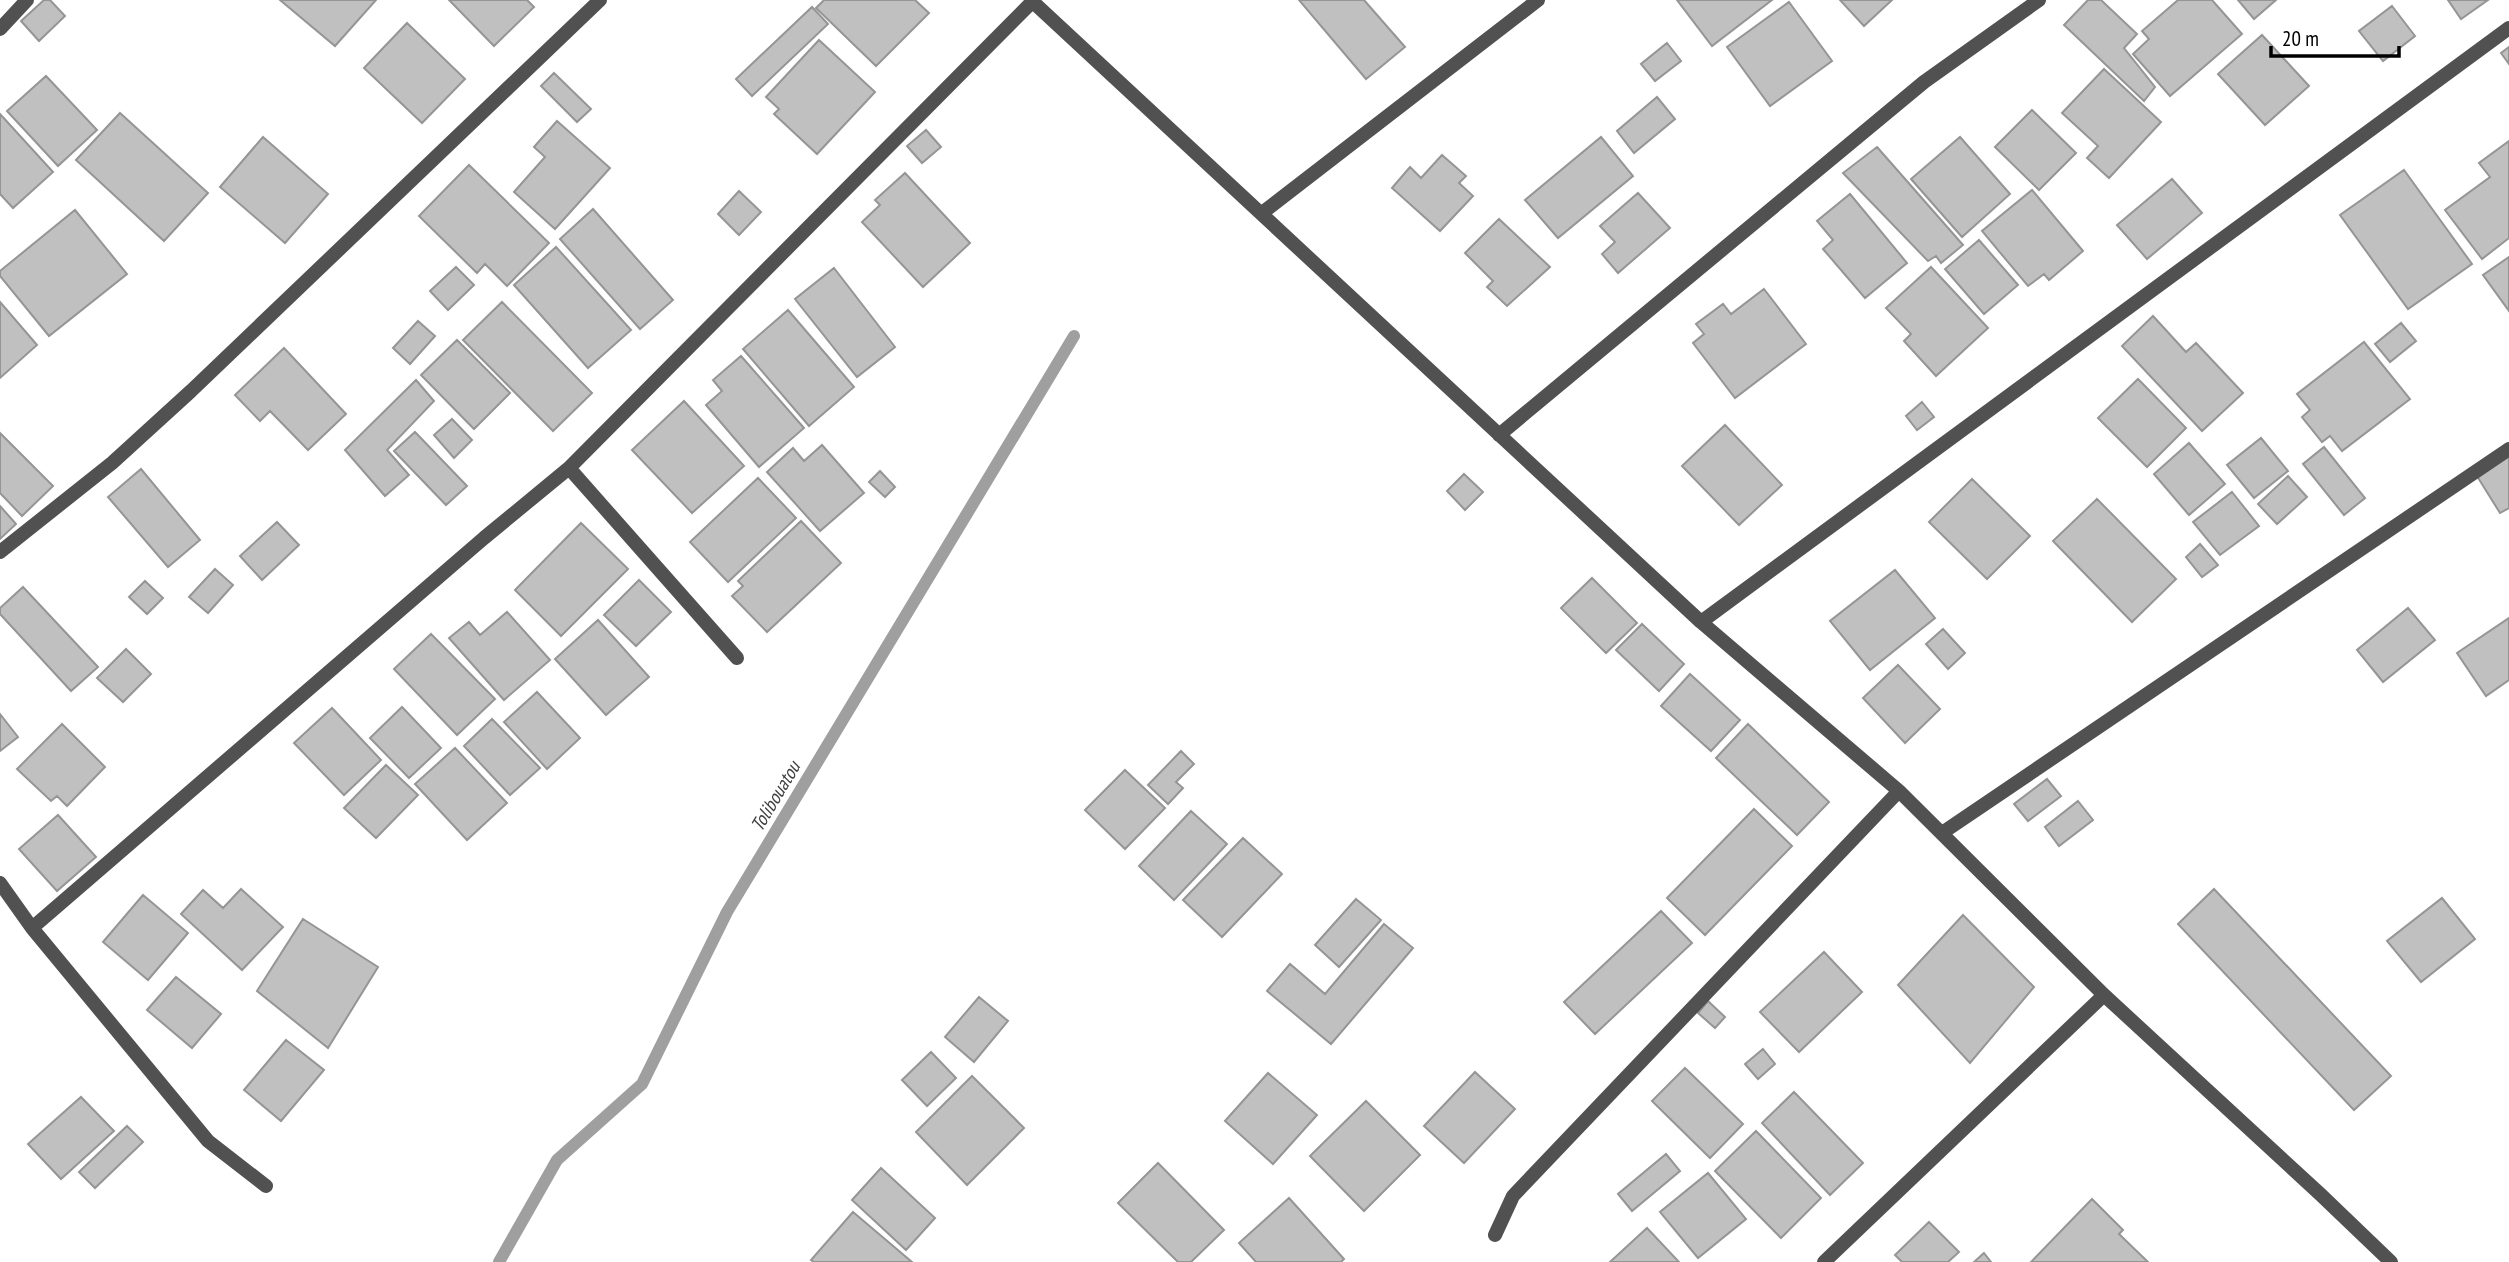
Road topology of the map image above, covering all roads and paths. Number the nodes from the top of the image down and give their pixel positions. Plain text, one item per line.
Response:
1 (27, 0) edge
2 (600, 0) edge
3 (1032, 0) edge
4 (1538, 0) edge
5 (2039, 0) edge
6 (2509, 28) edge
7 (0, 29) edge
8 (1262, 213) junction
9 (1499, 435) junction
10 (2509, 449) edge
11 (569, 468) junction
12 (0, 552) edge
13 (1701, 622) junction
14 (737, 658) dead end
15 (1899, 792) junction
16 (1942, 833) junction
17 (0, 883) edge
18 (32, 928) junction
19 (2104, 995) junction
20 (266, 1186) dead end
21 (1495, 1235) dead end
22 (1824, 1262) edge
23 (2391, 1262) edge

1 - 7 street
2 - 12 street
3 - 8 street
3 - 11 street
4 - 8 street
5 - 9 street
6 - 13 street
8 - 9 street
9 - 13 street
10 - 16 street
11 - 14 street
11 - 18 street
13 - 15 street
15 - 16 street
15 - 21 street
16 - 19 street
17 - 18 street
18 - 20 street
19 - 22 street
19 - 23 street

